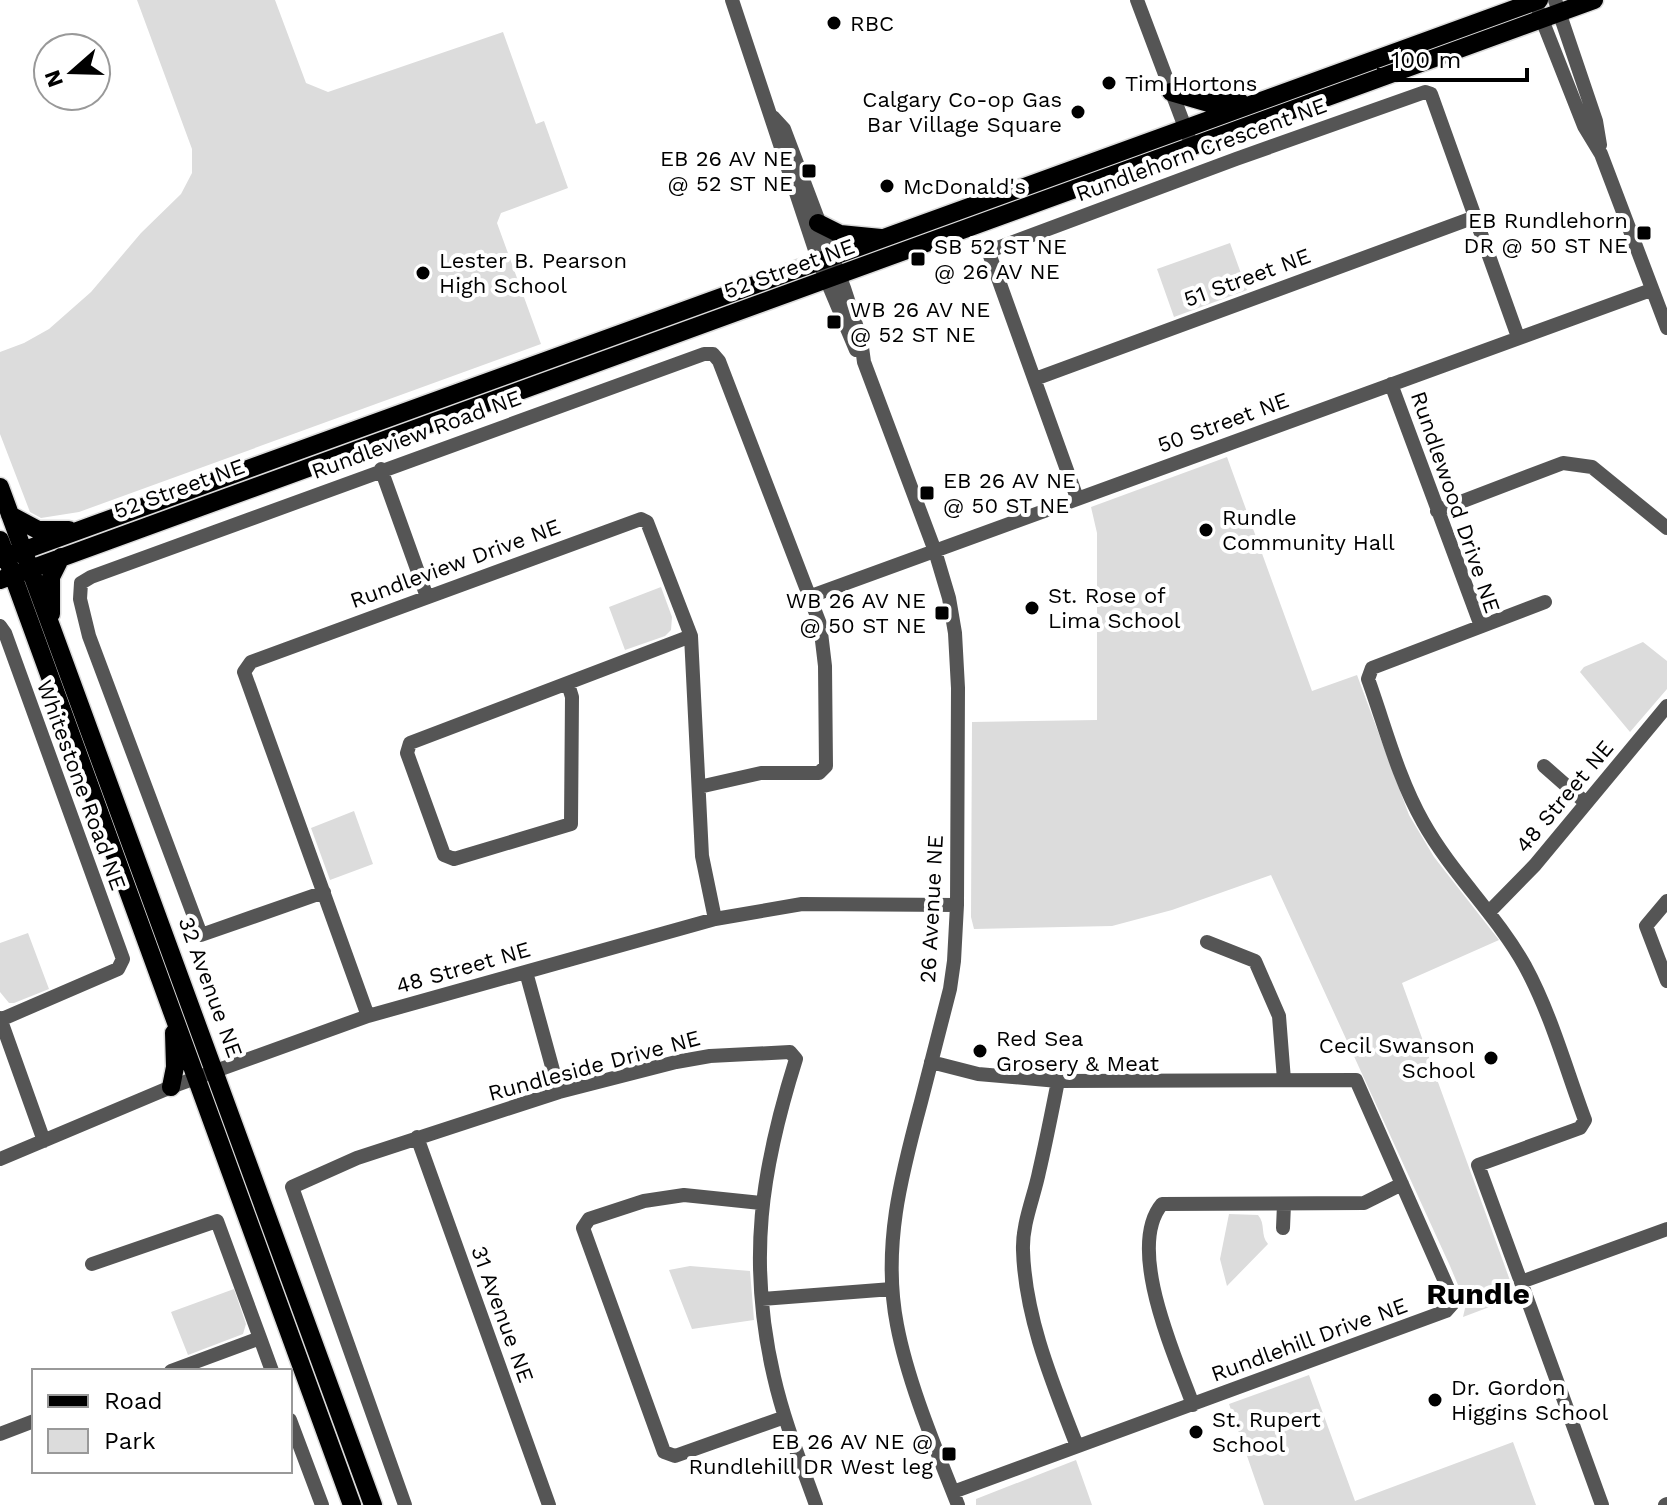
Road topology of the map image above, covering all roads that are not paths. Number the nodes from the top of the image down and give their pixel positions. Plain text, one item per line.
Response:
1 (732, 0) edge
2 (1137, 0) edge
3 (1594, 0) edge
4 (1538, 5) edge
5 (1557, 6) edge
6 (1171, 92) junction
7 (1259, 102) junction
8 (773, 117) junction
9 (1188, 138) junction
10 (1601, 154) junction
11 (1475, 217) junction
12 (818, 223) junction
13 (888, 239) junction
14 (829, 269) junction
15 (1651, 290) junction
16 (1667, 328) edge
17 (1518, 337) junction
18 (1035, 379) junction
19 (1391, 384) junction
20 (381, 469) junction
21 (0, 487) edge
22 (1077, 498) junction
23 (1437, 511) junction
24 (10, 515) junction
25 (1667, 528) edge
26 (80, 530) junction
27 (935, 551) junction
28 (8, 552) edge
29 (61, 557) junction
30 (14, 575) edge
31 (0, 596) edge
32 (811, 596) junction
33 (427, 597) junction
34 (1545, 602) dead end
35 (23, 604) junction
36 (51, 625) junction
37 (0, 626) edge
38 (1481, 626) junction
39 (691, 636) junction
40 (568, 684) junction
41 (1667, 706) edge
42 (1544, 766) dead end
43 (699, 787) junction
44 (1586, 803) junction
45 (324, 892) junction
46 (1667, 901) edge
47 (957, 905) junction
48 (1490, 911) junction
49 (715, 919) junction
50 (1207, 942) dead end
51 (526, 972) junction
52 (1667, 981) edge
53 (173, 1014) junction
54 (368, 1016) junction
55 (0, 1019) edge
56 (931, 1062) junction
57 (216, 1071) junction
58 (196, 1078) junction
59 (1284, 1080) junction
60 (1058, 1081) junction
61 (171, 1087) junction
62 (559, 1092) junction
63 (417, 1137) junction
64 (44, 1141) junction
65 (0, 1159) edge
66 (1402, 1184) junction
67 (761, 1203) junction
68 (1284, 1204) junction
69 (1283, 1228) dead end
70 (1667, 1229) edge
71 (92, 1264) dead end
72 (1521, 1282) junction
73 (892, 1289) junction
74 (762, 1299) junction
75 (260, 1338) junction
76 (176, 1369) edge
77 (271, 1369) edge
78 (1193, 1405) junction
79 (785, 1417) junction
80 (32, 1421) edge
81 (292, 1425) edge
82 (2, 1428) edge
83 (1077, 1446) junction
84 (955, 1498) edge
85 (546, 1504) edge
86 (322, 1505) edge
87 (352, 1505) edge
88 (373, 1505) edge
89 (405, 1505) edge
90 (816, 1505) edge
91 (1602, 1505) edge

1 - 8 street, 26 Avenue NE
2 - 6 street
3 - 5 main road, 52 Street NE
4 - 5 main road, 52 Street NE
4 - 7 main road, 52 Street NE
4 - 9 main road, 52 Street NE
4 - 10 street
5 - 10 street
6 - 7 main road
6 - 9 street
7 - 9 main road, 52 Street NE
8 - 12 street, 26 Avenue NE
8 - 14 street, 26 Avenue NE
9 - 13 main road, 52 Street NE
9 - 14 main road, 52 Street NE
10 - 15 street
11 - 17 street, Rundlehorn Crescent NE
11 - 18 street, 51 Street NE
11 - 18 street, Rundlehorn Crescent NE
12 - 13 main road
12 - 14 street, 26 Avenue NE
13 - 14 main road, 52 Street NE
14 - 26 main road, 52 Street NE
14 - 27 street, 26 Avenue NE
14 - 29 main road, 52 Street NE
15 - 16 street
15 - 17 street, 50 Street NE
17 - 19 street, 50 Street NE
18 - 22 street, Rundlehorn Crescent NE
19 - 22 street, 50 Street NE
19 - 23 street, Rundlewood Drive NE
20 - 32 street, Rundleview Road NE
20 - 33 street
20 - 45 street, Rundleview Road NE
21 - 24 main road, 32 Avenue NE
22 - 27 street, 50 Street NE
23 - 25 street
23 - 38 street, Rundlewood Drive NE
24 - 26 main road
24 - 28 main road, 32 Avenue NE
26 - 28 main road, 52 Street NE
27 - 32 street, 50 Street NE
27 - 47 street, 26 Avenue NE
28 - 30 main road, 32 Avenue NE
29 - 30 main road, 52 Street NE
29 - 36 main road
30 - 35 main road, 32 Avenue NE
30 - 36 main road, 32 Avenue NE
31 - 35 main road
32 - 43 street, Rundleview Road NE
33 - 39 street, Rundleview Drive NE
33 - 45 street, Rundleview Drive NE
34 - 38 street
35 - 53 main road, 32 Avenue NE
36 - 57 main road, 32 Avenue NE
37 - 55 street, Whitestone Road NE
38 - 48 street, Rundlewood Drive NE
39 - 40 street
39 - 43 street, Rundleview Drive NE
40 - 40 street
41 - 44 street, 48 Street NE
42 - 44 street
43 - 49 street, Rundleview Drive NE
44 - 48 street, 48 Street NE
45 - 54 street, Rundleview Drive NE
46 - 52 street
47 - 49 street, 48 Street NE
47 - 56 street, 26 Avenue NE
48 - 72 street, Rundlewood Drive NE
49 - 51 street, 48 Street NE
50 - 59 street
51 - 54 street, 48 Street NE
51 - 62 street
53 - 58 main road, 32 Avenue NE
53 - 61 main road
54 - 57 street, 48 Street NE
55 - 64 street
56 - 60 street, Rundlehill Drive NE
56 - 73 street, 26 Avenue NE
57 - 58 street, 48 Street NE
57 - 88 main road, 32 Avenue NE
58 - 61 street, 48 Street NE
58 - 87 main road, 32 Avenue NE
59 - 60 street, Rundlehill Drive NE
59 - 66 street, Rundlehill Drive NE
60 - 83 street
61 - 64 street, 48 Street NE
62 - 63 street, Rundleside Drive NE
62 - 67 street, Rundleside Drive NE
63 - 85 street, 31 Avenue NE
63 - 89 street, Rundleside Drive NE
64 - 65 street, 48 Street NE
66 - 68 street
66 - 78 street, Rundlehill Drive NE
67 - 74 street, Rundleside Drive NE
67 - 79 street
68 - 69 street
68 - 78 street
70 - 72 street
71 - 75 street
72 - 91 street
73 - 74 street
73 - 84 street, 26 Avenue NE
74 - 79 street, Rundleside Drive NE
75 - 76 street
75 - 77 street
78 - 83 street, Rundlehill Drive NE
79 - 90 street, Rundleside Drive NE
80 - 82 street
81 - 86 street
83 - 84 street, Rundlehill Drive NE

